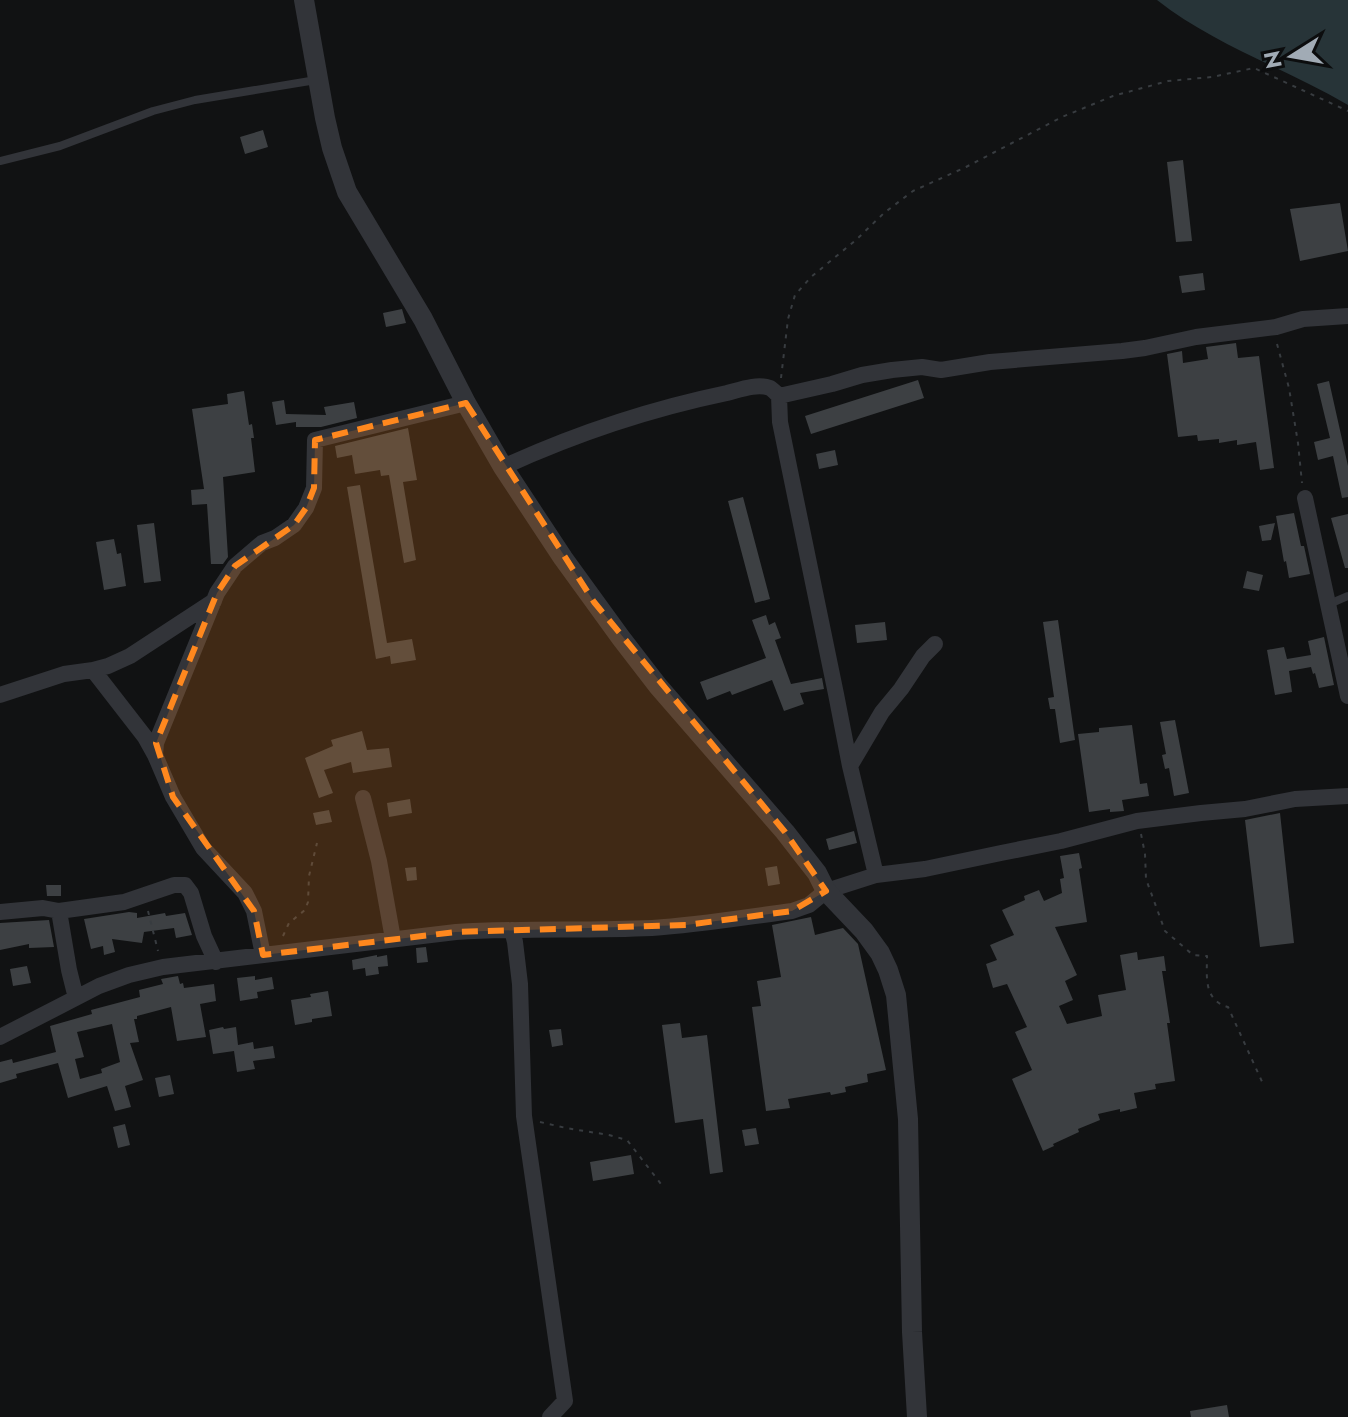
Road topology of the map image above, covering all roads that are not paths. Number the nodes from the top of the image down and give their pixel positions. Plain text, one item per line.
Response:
1 (304, 0) edge
2 (319, 80) junction
3 (0, 161) edge
4 (1348, 316) edge
5 (779, 396) junction
6 (466, 403) junction
7 (503, 467) junction
8 (1305, 498) road end
9 (1348, 596) edge
10 (214, 601) junction
11 (1327, 605) junction
12 (935, 644) dead end
13 (93, 670) junction
14 (0, 695) edge
15 (1348, 696) edge
16 (155, 755) junction
17 (850, 766) junction
18 (1348, 796) edge
19 (363, 798) dead end
20 (876, 875) junction
21 (826, 891) junction
22 (59, 911) junction
23 (0, 912) edge
24 (512, 930) junction
25 (393, 939) junction
26 (263, 955) junction
27 (216, 962) junction
28 (76, 998) junction
29 (0, 1037) edge
30 (550, 1417) edge
31 (917, 1417) edge

1 - 2 street
2 - 3 lane
2 - 6 street
4 - 5 street
5 - 7 street
5 - 17 street
6 - 7 street
6 - 10 street
7 - 21 street
8 - 11 street
9 - 11 lane
10 - 13 street
10 - 16 street
11 - 15 street
12 - 17 street
13 - 14 street
13 - 16 street
16 - 26 street
17 - 20 street
18 - 20 street
19 - 25 street
20 - 21 street
21 - 24 street
21 - 31 street
22 - 23 street
22 - 27 street
22 - 28 street
24 - 25 street
24 - 30 street
25 - 26 street
26 - 27 street
27 - 28 street
28 - 29 street

